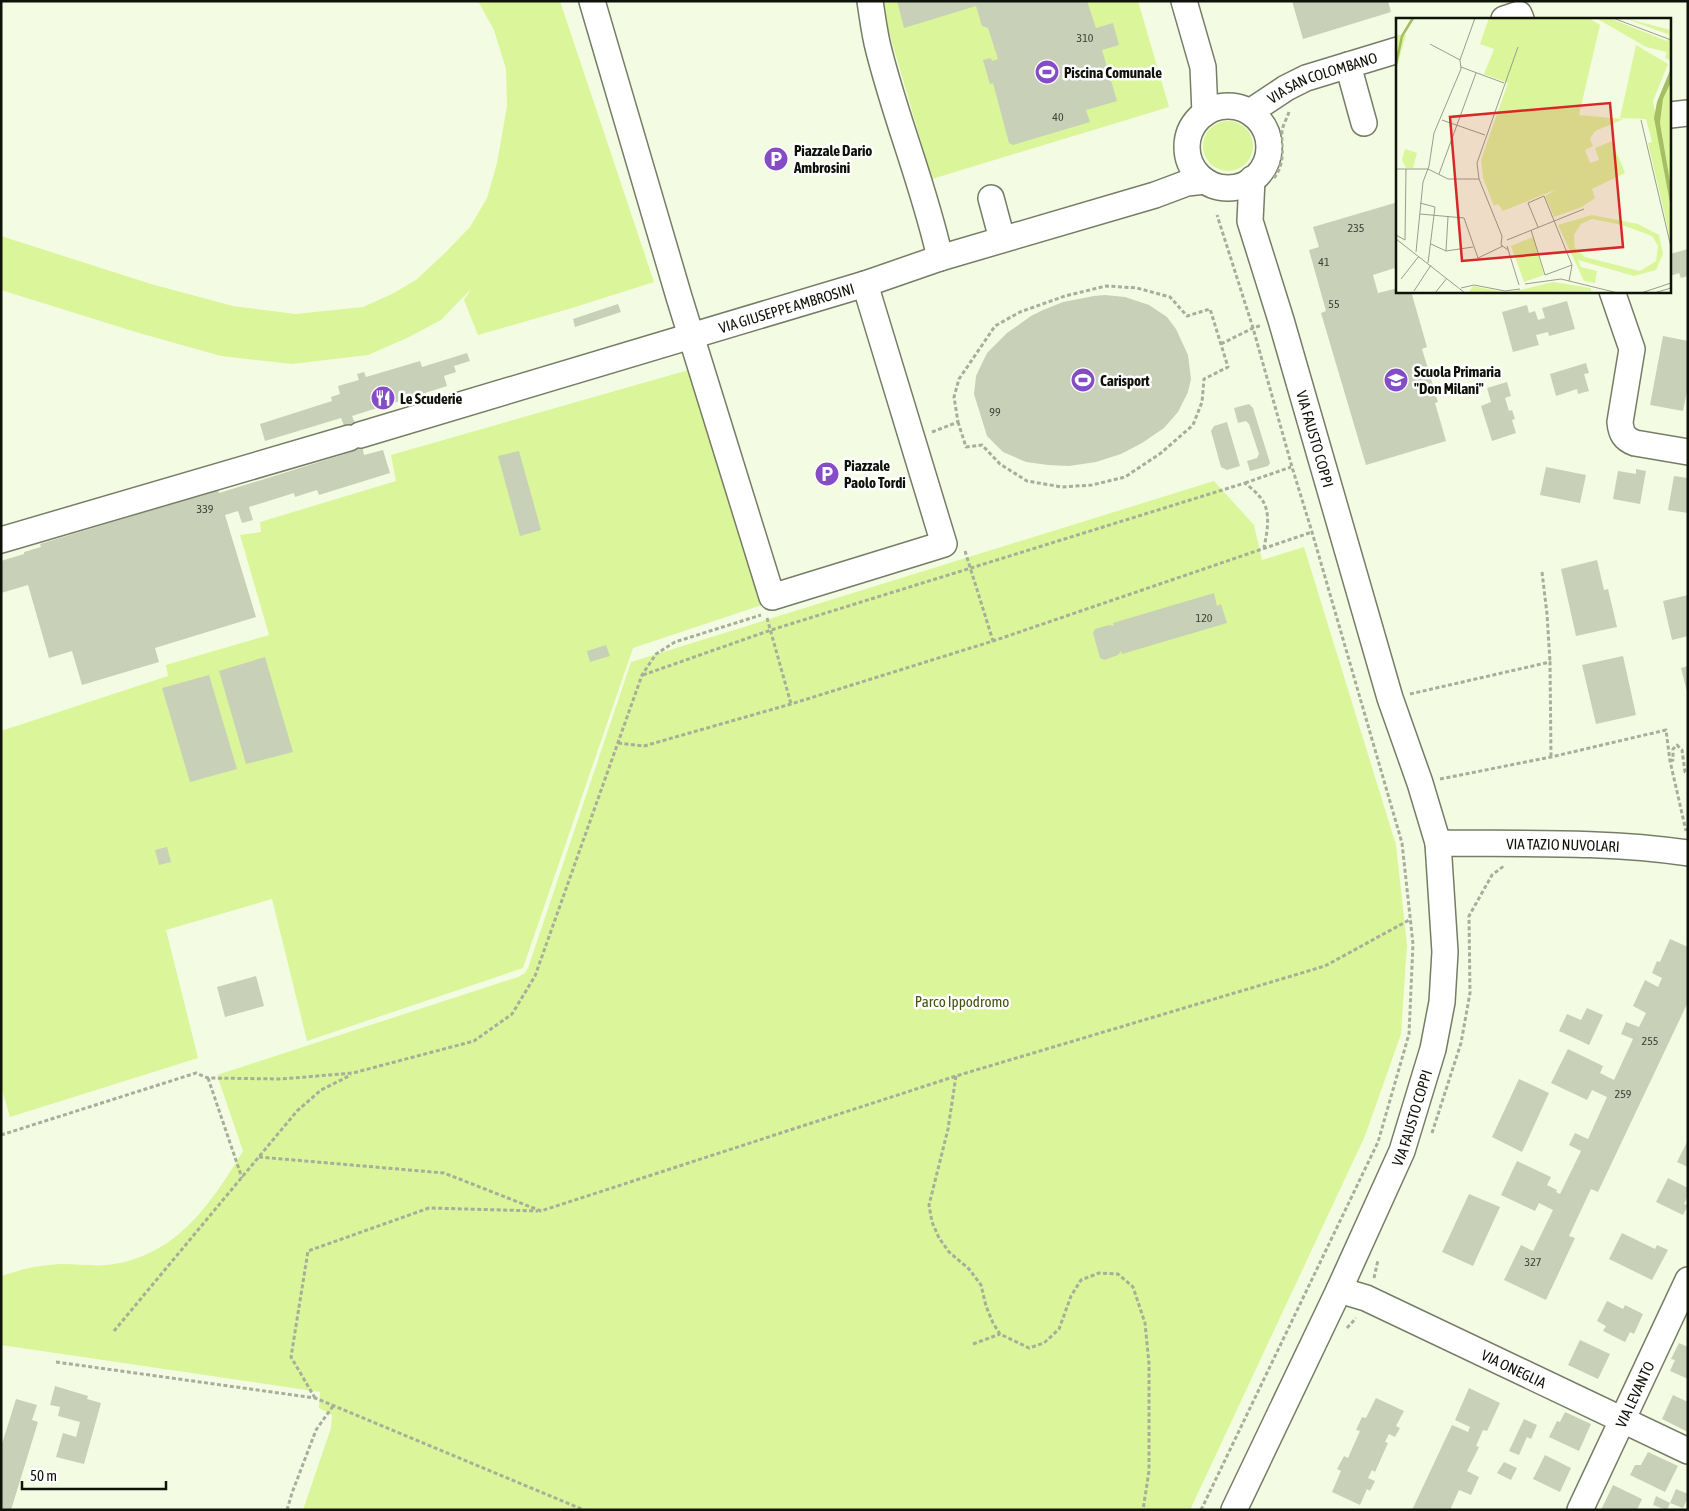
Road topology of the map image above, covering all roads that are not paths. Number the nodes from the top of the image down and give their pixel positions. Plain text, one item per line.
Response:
1 (592, 1) edge
2 (870, 1) edge
3 (1184, 1) edge
4 (1507, 18) edge
5 (1521, 18) edge
6 (1396, 51) edge
7 (1348, 65) junction
8 (1203, 67) junction
9 (1288, 99) junction
10 (1240, 109) junction
11 (1204, 113) junction
12 (1688, 113) edge
13 (1672, 115) edge
14 (1364, 123) dead end
15 (1267, 134) junction
16 (1188, 155) junction
17 (1263, 179) junction
18 (1215, 184) junction
19 (1155, 195) junction
20 (991, 198) dead end
21 (1250, 221) junction
22 (1002, 239) junction
23 (940, 258) junction
24 (865, 284) junction
25 (1612, 292) edge
26 (692, 336) junction
27 (1688, 452) edge
28 (1, 540) edge
29 (1438, 843) junction
30 (1688, 853) edge
31 (1688, 1280) edge
32 (1339, 1290) junction
33 (1622, 1420) junction
34 (1688, 1451) edge
35 (1234, 1510) edge
36 (1580, 1510) edge

1 - 26 street
2 - 23 street
3 - 8 street
4 - 5 street
6 - 7 street, VIA SAN COLOMBANO
7 - 9 street, VIA SAN COLOMBANO
7 - 14 street
8 - 10 street
8 - 11 street
9 - 10 street, VIA SAN COLOMBANO
9 - 15 street
10 - 11 street
10 - 15 street
11 - 16 street
12 - 13 street
15 - 17 street
16 - 18 street
16 - 19 street
17 - 18 street
17 - 21 street, VIA FAUSTO COPPI
18 - 19 street, VIA GIUSEPPE AMBROSINI
18 - 21 street
19 - 22 street, VIA GIUSEPPE AMBROSINI
20 - 22 street
21 - 29 street, VIA FAUSTO COPPI
22 - 23 street, VIA GIUSEPPE AMBROSINI
23 - 24 street, VIA GIUSEPPE AMBROSINI
24 - 26 street, VIA GIUSEPPE AMBROSINI
24 - 26 street
25 - 27 street
26 - 28 street, VIA GIUSEPPE AMBROSINI
29 - 30 street, VIA TAZIO NUVOLARI
29 - 32 street, VIA FAUSTO COPPI
31 - 33 street, VIA LEVANTO
32 - 33 street, VIA ONEGLIA
32 - 35 street, VIA FAUSTO COPPI
33 - 34 street, VIA ONEGLIA
33 - 36 street, VIA LEVANTO

